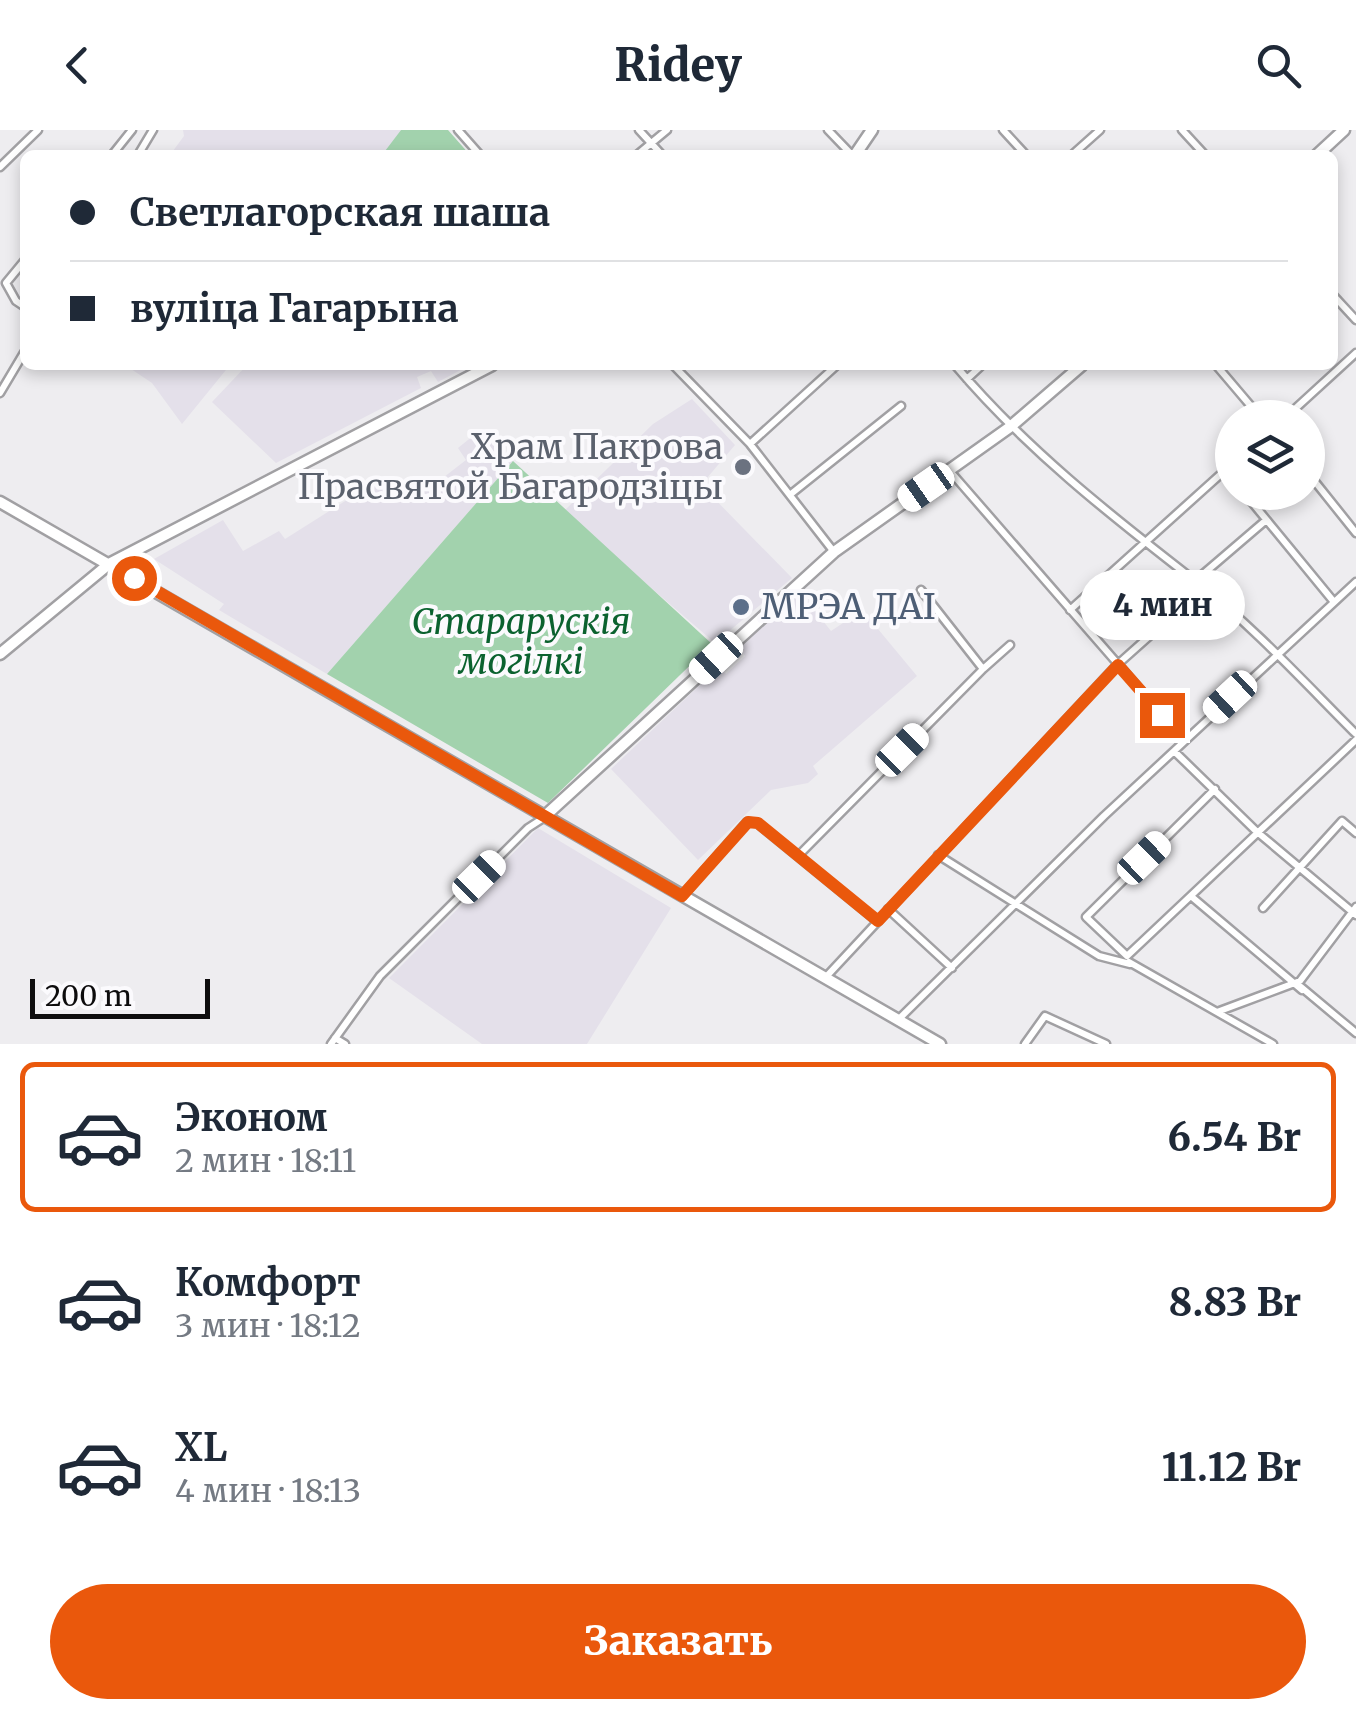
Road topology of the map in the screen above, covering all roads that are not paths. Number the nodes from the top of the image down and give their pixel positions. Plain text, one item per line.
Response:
1 (38, 130) edge
2 (132, 130) edge
3 (458, 130) edge
4 (639, 130) edge
5 (667, 130) edge
6 (828, 130) edge
7 (1003, 130) edge
8 (1100, 130) edge
9 (1182, 130) edge
10 (1344, 130) edge
11 (651, 143) junction
12 (116, 150) edge
13 (476, 150) edge
14 (643, 150) edge
15 (657, 150) edge
16 (849, 150) edge
17 (1021, 150) edge
18 (1078, 150) edge
19 (1200, 150) edge
20 (1322, 150) edge
21 (0, 167) edge
22 (20, 266) edge
23 (1338, 300) edge
24 (20, 304) edge
25 (1356, 320) edge
26 (20, 360) edge
27 (482, 370) edge
28 (678, 370) edge
29 (831, 370) edge
30 (959, 370) edge
31 (976, 370) edge
32 (1076, 370) edge
33 (1220, 370) edge
34 (1337, 370) edge
35 (966, 379) junction
36 (0, 394) edge
37 (1246, 400) edge
38 (1305, 400) edge
39 (901, 406) dead end
40 (1010, 427) junction
41 (750, 444) junction
42 (949, 470) junction
43 (1215, 479) edge
44 (790, 494) junction
45 (1325, 495) edge
46 (0, 502) edge
47 (1257, 510) edge
48 (1265, 521) junction
49 (1356, 533) edge
50 (1141, 544) junction
51 (834, 552) junction
52 (109, 564) junction
53 (1195, 581) junction
54 (1356, 582) edge
55 (922, 590) dead end
56 (1334, 602) junction
57 (1070, 610) junction
58 (1173, 615) dead end
59 (1010, 645) dead end
60 (0, 654) edge
61 (1276, 654) junction
62 (1118, 665) junction
63 (984, 669) junction
64 (1356, 737) edge
65 (1184, 740) junction
66 (1175, 752) junction
67 (1215, 789) junction
68 (545, 816) junction
69 (1256, 830) junction
70 (1356, 833) edge
71 (938, 855) junction
72 (798, 856) junction
73 (1302, 869) junction
74 (682, 896) junction
75 (1192, 896) junction
76 (1015, 905) junction
77 (1263, 908) dead end
78 (888, 910) junction
79 (1355, 911) edge
80 (878, 921) junction
81 (1128, 960) junction
82 (952, 968) junction
83 (824, 979) junction
84 (1300, 981) junction
85 (1291, 984) junction
86 (1302, 990) junction
87 (1217, 1012) junction
88 (898, 1020) junction
89 (1356, 1032) edge
90 (333, 1041) edge
91 (345, 1044) edge
92 (940, 1044) edge
93 (1025, 1044) edge
94 (1106, 1044) edge
95 (1272, 1044) edge

1 - 21 street
2 - 12 street
3 - 13 street
4 - 11 street
5 - 11 street
6 - 16 street
7 - 17 street
8 - 18 street
9 - 19 street
10 - 20 street
11 - 14 street
11 - 15 street
22 - 24 street
23 - 25 street
26 - 36 street
27 - 52 street
28 - 41 street
29 - 41 street
30 - 35 street
31 - 35 street
32 - 40 street
33 - 37 street
34 - 38 street
35 - 40 street
39 - 44 street
40 - 42 street
40 - 50 street
41 - 44 street
42 - 51 street
42 - 57 street
43 - 50 street
44 - 51 street
45 - 49 street
46 - 52 street
47 - 48 street
48 - 53 street
48 - 56 street
50 - 53 street
50 - 57 street
51 - 68 street
52 - 60 street
52 - 68 street
53 - 61 street
54 - 56 street
55 - 63 street
56 - 61 street
57 - 62 street
58 - 62 street
59 - 63 street
61 - 64 street
61 - 65 street
62 - 65 street
62 - 71 street
63 - 72 street
64 - 69 street
65 - 66 street
66 - 67 street
66 - 76 street
67 - 69 street
67 - 81 street
68 - 74 street
68 - 90 street
69 - 73 street
69 - 75 street
70 - 73 street
71 - 76 street
71 - 78 street
72 - 74 street
72 - 80 street
73 - 77 street
73 - 79 street
74 - 83 street
75 - 81 street
75 - 85 street
76 - 81 street
76 - 82 street
78 - 80 street
78 - 82 street
79 - 84 street
80 - 83 street
81 - 87 street
82 - 88 street
83 - 88 street
84 - 85 street
84 - 86 street
85 - 86 street
85 - 87 street
86 - 89 street
87 - 95 street
88 - 92 street
90 - 91 street
93 - 94 street

